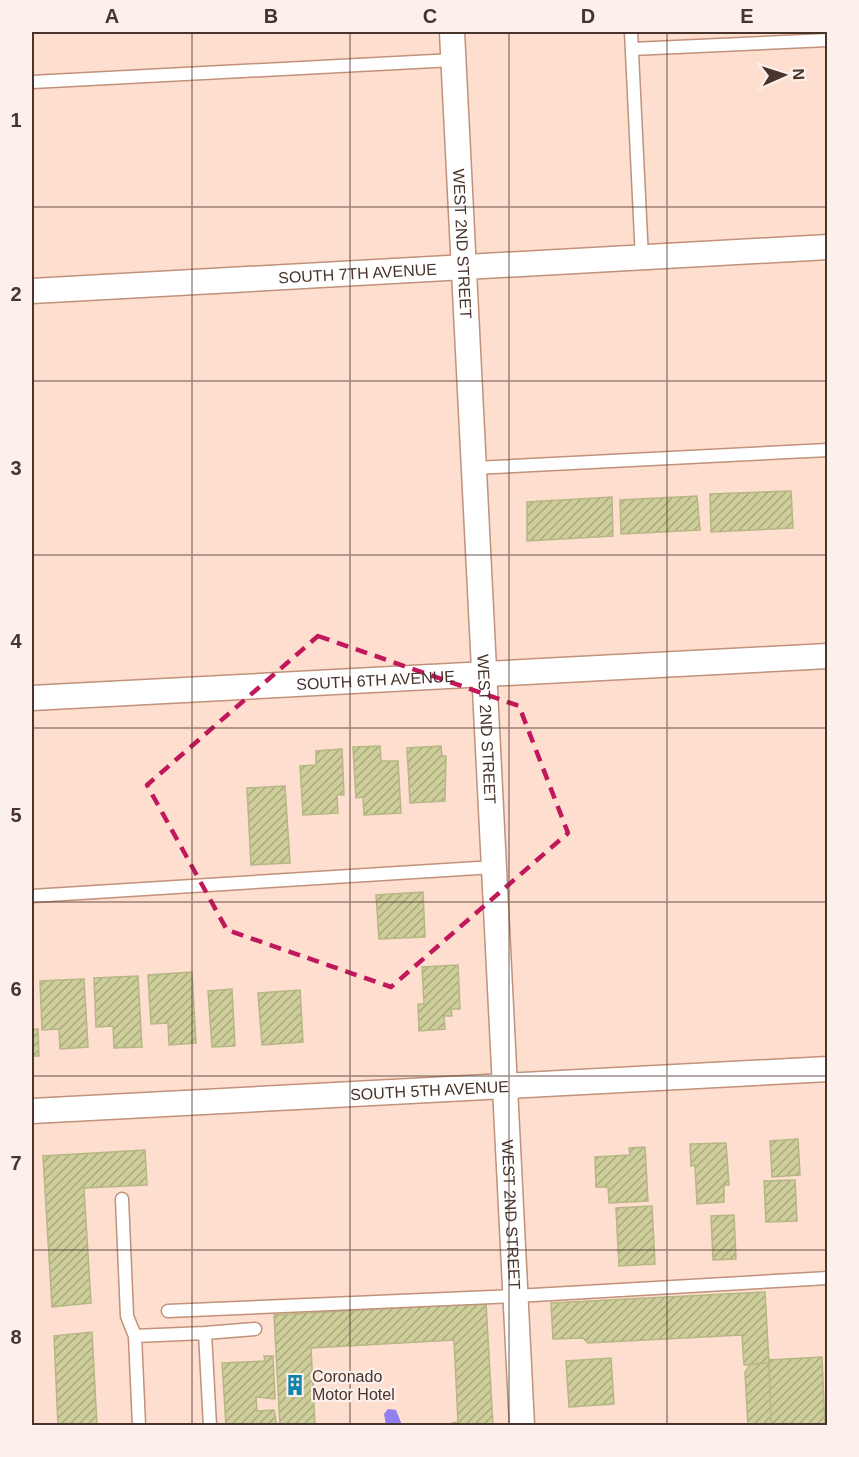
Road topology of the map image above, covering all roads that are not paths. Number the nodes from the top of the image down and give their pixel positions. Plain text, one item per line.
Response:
1 (452, 32) edge
2 (631, 32) edge
3 (828, 40) edge
4 (632, 49) junction
5 (453, 60) junction
6 (32, 82) edge
7 (828, 247) edge
8 (642, 259) junction
9 (464, 266) junction
10 (32, 291) edge
11 (828, 450) edge
12 (474, 468) junction
13 (828, 656) edge
14 (484, 674) junction
15 (32, 698) edge
16 (494, 867) junction
17 (32, 896) edge
18 (828, 1069) edge
19 (505, 1086) junction
20 (32, 1111) edge
21 (122, 1199) dead end
22 (828, 1278) edge
23 (516, 1296) junction
24 (168, 1311) dead end
25 (255, 1329) dead end
26 (205, 1333) junction
27 (135, 1336) junction
28 (139, 1425) edge
29 (210, 1425) edge
30 (522, 1425) edge

1 - 5 street, WEST 2ND STREET
2 - 4 lane
3 - 4 lane
4 - 8 lane
5 - 6 lane
5 - 9 street, WEST 2ND STREET
7 - 8 street, SOUTH 7TH AVENUE
8 - 9 street, SOUTH 7TH AVENUE
9 - 10 street, SOUTH 7TH AVENUE
9 - 12 street, WEST 2ND STREET
11 - 12 lane
12 - 14 street, WEST 2ND STREET
13 - 14 street, SOUTH 6TH AVENUE
14 - 15 street, SOUTH 6TH AVENUE
14 - 16 street, WEST 2ND STREET
16 - 17 lane
16 - 19 street, WEST 2ND STREET
18 - 19 street, SOUTH 5TH AVENUE
19 - 20 street, SOUTH 5TH AVENUE
19 - 23 street, WEST 2ND STREET
21 - 27 lane
22 - 23 lane
23 - 24 lane
23 - 30 street, WEST 2ND STREET
25 - 26 lane
26 - 27 lane
26 - 29 lane
27 - 28 lane

